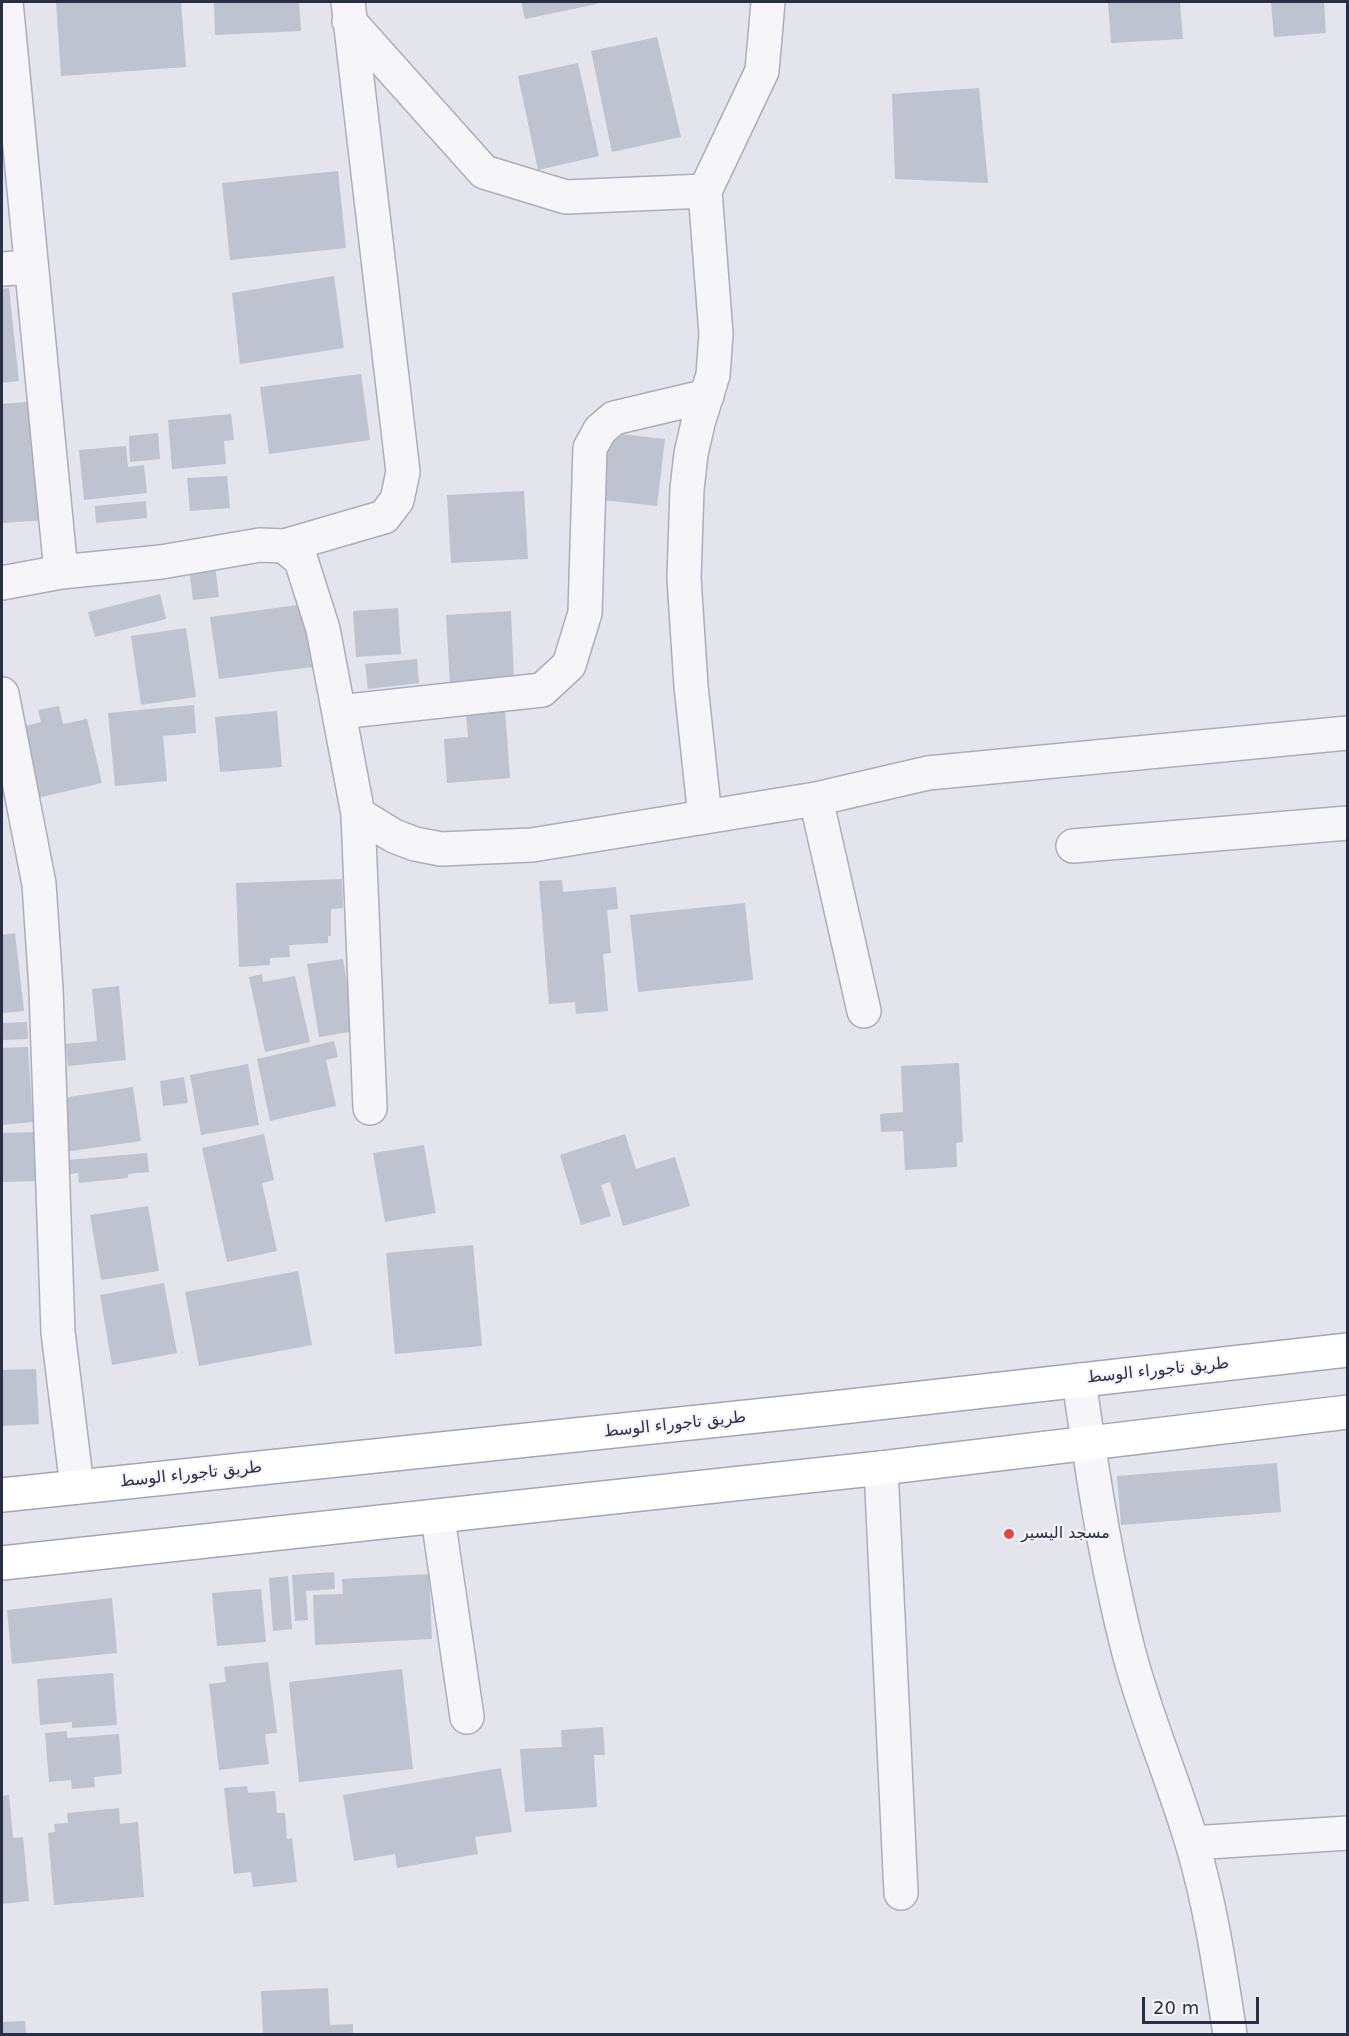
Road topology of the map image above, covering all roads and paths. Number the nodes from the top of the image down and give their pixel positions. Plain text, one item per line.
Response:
1 (6, 2) edge
2 (768, 2) edge
3 (349, 11) edge
4 (705, 191) junction
5 (16, 268) edge
6 (707, 396) junction
7 (284, 546) junction
8 (61, 572) junction
9 (2, 583) edge
10 (2, 694) edge
11 (339, 712) junction
12 (1347, 734) edge
13 (816, 799) junction
14 (358, 814) junction
15 (705, 817) junction
16 (1347, 823) edge
17 (1073, 846) dead end
18 (864, 1011) dead end
19 (370, 1108) dead end
20 (1347, 1350) edge
21 (1079, 1380) junction
22 (1347, 1413) edge
23 (1088, 1445) junction
24 (881, 1468) junction
25 (77, 1487) junction
26 (2, 1495) edge
27 (438, 1518) junction
28 (2, 1563) edge
29 (467, 1717) dead end
30 (1347, 1833) edge
31 (1192, 1843) junction
32 (901, 1893) dead end
33 (1230, 2034) edge

1 - 5 street
2 - 4 street
3 - 4 street
3 - 7 street
4 - 6 street
5 - 8 street
6 - 11 street
6 - 15 street
7 - 8 street
7 - 11 street
8 - 9 street
10 - 25 street
11 - 14 street
12 - 13 street
13 - 15 street
13 - 18 street
14 - 15 street
14 - 19 street
16 - 17 street
20 - 21 main road, طريق تاجوراء الوسط
21 - 23 street
21 - 25 main road, طريق تاجوراء الوسط
22 - 23 main road
23 - 24 main road
23 - 31 street
24 - 27 main road
24 - 32 street
25 - 26 main road, طريق تاجوراء الوسط
27 - 28 main road
27 - 29 street
30 - 31 street
31 - 33 street

